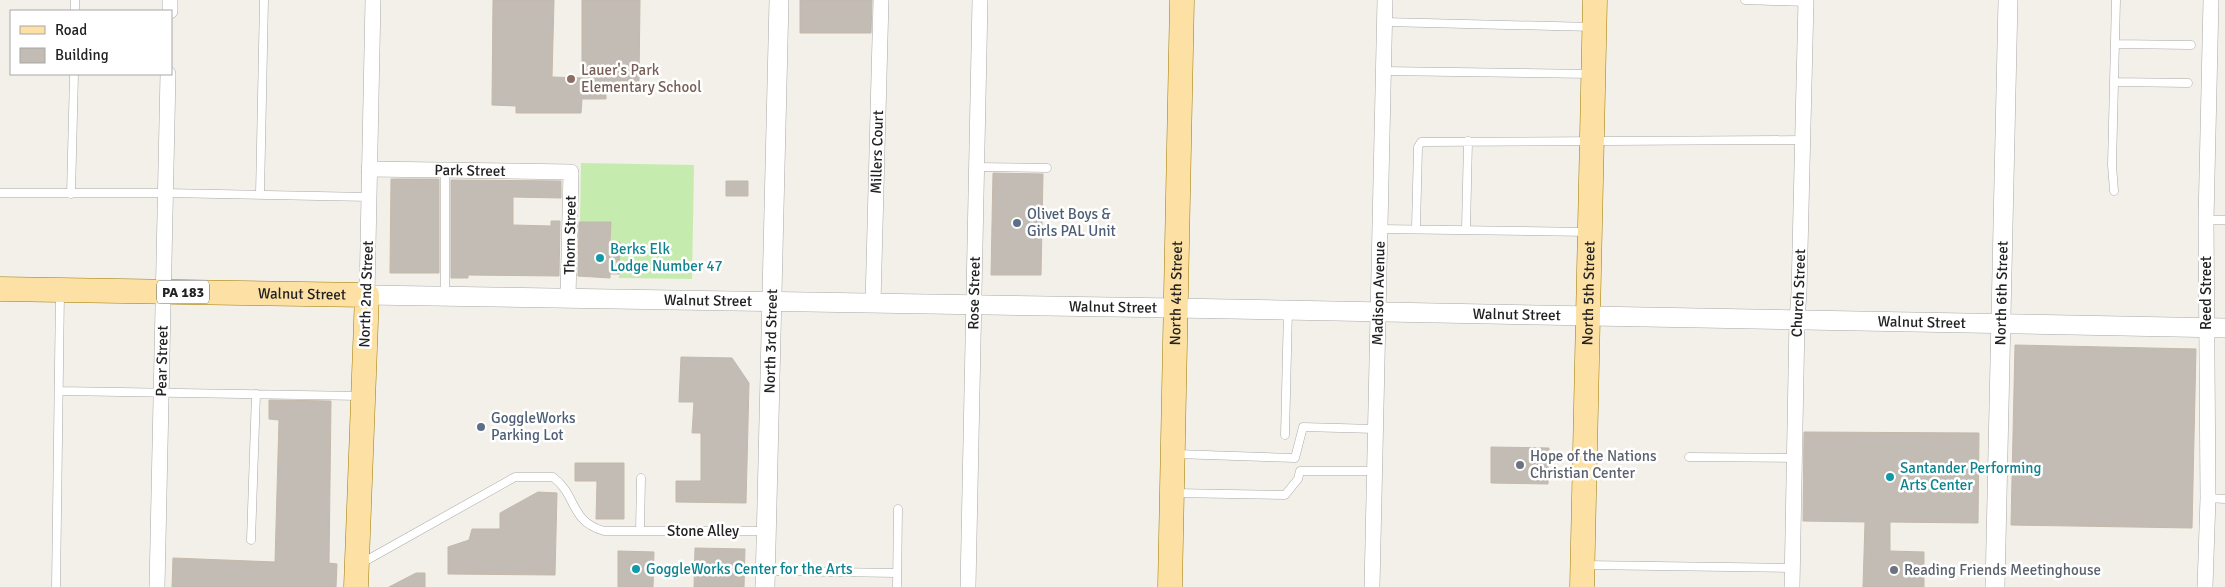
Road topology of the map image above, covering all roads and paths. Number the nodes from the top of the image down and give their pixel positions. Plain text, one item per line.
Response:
1 (264, 0) edge
2 (373, 0) edge
3 (779, 0) edge
4 (881, 0) edge
5 (980, 0) edge
6 (1182, 0) edge
7 (1385, 0) edge
8 (1595, 0) edge
9 (1745, 0) edge
10 (2008, 0) edge
11 (2116, 0) edge
12 (2211, 0) edge
13 (1806, 1) edge
14 (1385, 22) junction
15 (1594, 27) junction
16 (2115, 44) junction
17 (2191, 45) dead end
18 (1383, 71) junction
19 (1594, 74) junction
20 (74, 75) edge
21 (168, 75) edge
22 (2114, 82) junction
23 (2188, 83) dead end
24 (1592, 140) junction
25 (1803, 140) junction
26 (1468, 141) junction
27 (976, 167) junction
28 (1047, 168) dead end
29 (369, 169) junction
30 (445, 170) junction
31 (571, 172) joint
32 (2114, 191) dead end
33 (0, 192) edge
34 (166, 193) junction
35 (71, 194) junction
36 (260, 194) junction
37 (369, 198) junction
38 (2206, 220) junction
39 (2225, 220) edge
40 (1416, 228) junction
41 (1380, 229) junction
42 (1466, 229) junction
43 (1590, 232) junction
44 (0, 289) edge
45 (60, 290) junction
46 (164, 292) junction
47 (367, 295) junction
48 (444, 296) junction
49 (568, 298) junction
50 (772, 302) junction
51 (873, 303) junction
52 (973, 304) junction
53 (1175, 308) junction
54 (1288, 310) junction
55 (1378, 312) junction
56 (1588, 316) junction
57 (1796, 320) junction
58 (2001, 324) junction
59 (2206, 328) junction
60 (2225, 328) edge
61 (60, 391) junction
62 (162, 393) junction
63 (256, 394) junction
64 (363, 396) junction
65 (1375, 429) junction
66 (1285, 435) dead end
67 (1173, 454) junction
68 (1689, 457) dead end
69 (1295, 458) junction
70 (1794, 458) junction
71 (1300, 471) junction
72 (1374, 471) junction
73 (641, 478) dead end
74 (1172, 493) junction
75 (2208, 498) junction
76 (2225, 499) edge
77 (898, 509) dead end
78 (640, 530) junction
79 (766, 531) junction
80 (251, 540) dead end
81 (1792, 568) junction
82 (897, 573) junction
83 (1582, 576) edge
84 (356, 577) edge
85 (766, 579) edge
86 (56, 587) edge
87 (157, 587) edge
88 (897, 587) edge
89 (968, 587) edge
90 (1170, 587) edge
91 (1372, 587) edge
92 (1792, 587) edge
93 (1995, 587) edge
94 (2206, 587) edge

1 - 36 lane
2 - 29 street, North 2nd Street
3 - 50 street, North 3rd Street
4 - 51 street, Millers Court
5 - 27 street, Rose Street
6 - 53 main road, North 4th Street
7 - 14 street, Madison Avenue
8 - 15 main road, North 5th Street
9 - 13 lane
10 - 58 street, North 6th Street
11 - 16 lane
12 - 38 street, Reed Street
13 - 25 street, Church Street
14 - 15 lane
14 - 18 street, Madison Avenue
15 - 19 main road, North 5th Street
16 - 17 lane
16 - 22 lane
18 - 19 lane
18 - 41 street, Madison Avenue
19 - 24 main road, North 5th Street
20 - 35 lane
21 - 34 street, Pear Street
22 - 23 lane
22 - 32 lane
24 - 25 lane
24 - 26 lane
24 - 43 main road, North 5th Street
25 - 57 street, Church Street
26 - 40 lane
26 - 42 lane
27 - 28 lane
27 - 52 street, Rose Street
29 - 30 street, Park Street
29 - 37 street, North 2nd Street
30 - 31 street, Park Street
30 - 48 lane
31 - 49 street, Thorn Street
33 - 35 lane
34 - 35 lane
34 - 36 lane
34 - 46 street, Pear Street
36 - 37 lane
37 - 47 street, North 2nd Street
38 - 39 lane
38 - 59 street, Reed Street
40 - 41 lane
40 - 42 lane
41 - 55 street, Madison Avenue
42 - 43 lane
43 - 56 main road, North 5th Street
44 - 45 main road, Walnut Street / PA 183
45 - 46 main road, Walnut Street / PA 183
45 - 61 lane
46 - 47 main road, Walnut Street / PA 183
46 - 62 street, Pear Street
47 - 48 street, Walnut Street
47 - 64 main road, North 2nd Street
48 - 49 street, Walnut Street
49 - 50 street, Walnut Street
50 - 51 street, Walnut Street
50 - 79 street, North 3rd Street
51 - 52 street, Walnut Street
52 - 53 street, Walnut Street
52 - 89 street, Rose Street
53 - 54 street, Walnut Street
53 - 67 main road, North 4th Street
54 - 55 street, Walnut Street
54 - 66 lane
55 - 56 street, Walnut Street
55 - 65 street, Madison Avenue
56 - 57 street, Walnut Street
56 - 83 main road, North 5th Street
57 - 58 street, Walnut Street
57 - 70 street, Church Street
58 - 59 street, Walnut Street
58 - 93 street, North 6th Street
59 - 60 street, Walnut Street
59 - 75 street, Reed Street
61 - 62 lane
61 - 86 lane
62 - 63 lane
62 - 87 street, Pear Street
63 - 64 lane
63 - 80 lane
64 - 84 main road, North 2nd Street
65 - 69 lane
65 - 72 street, Madison Avenue
67 - 69 lane
67 - 74 main road, North 4th Street
68 - 70 lane
69 - 71 lane
70 - 81 street, Church Street
71 - 72 lane
71 - 74 lane
72 - 91 street, Madison Avenue
73 - 78 lane
74 - 90 main road, North 4th Street
75 - 76 lane
75 - 94 street, Reed Street
77 - 82 lane
78 - 79 lane, Stone Alley
78 - 84 lane, Stone Alley
79 - 85 street, North 3rd Street
81 - 83 lane
81 - 92 street, Church Street
82 - 85 lane
82 - 88 lane

